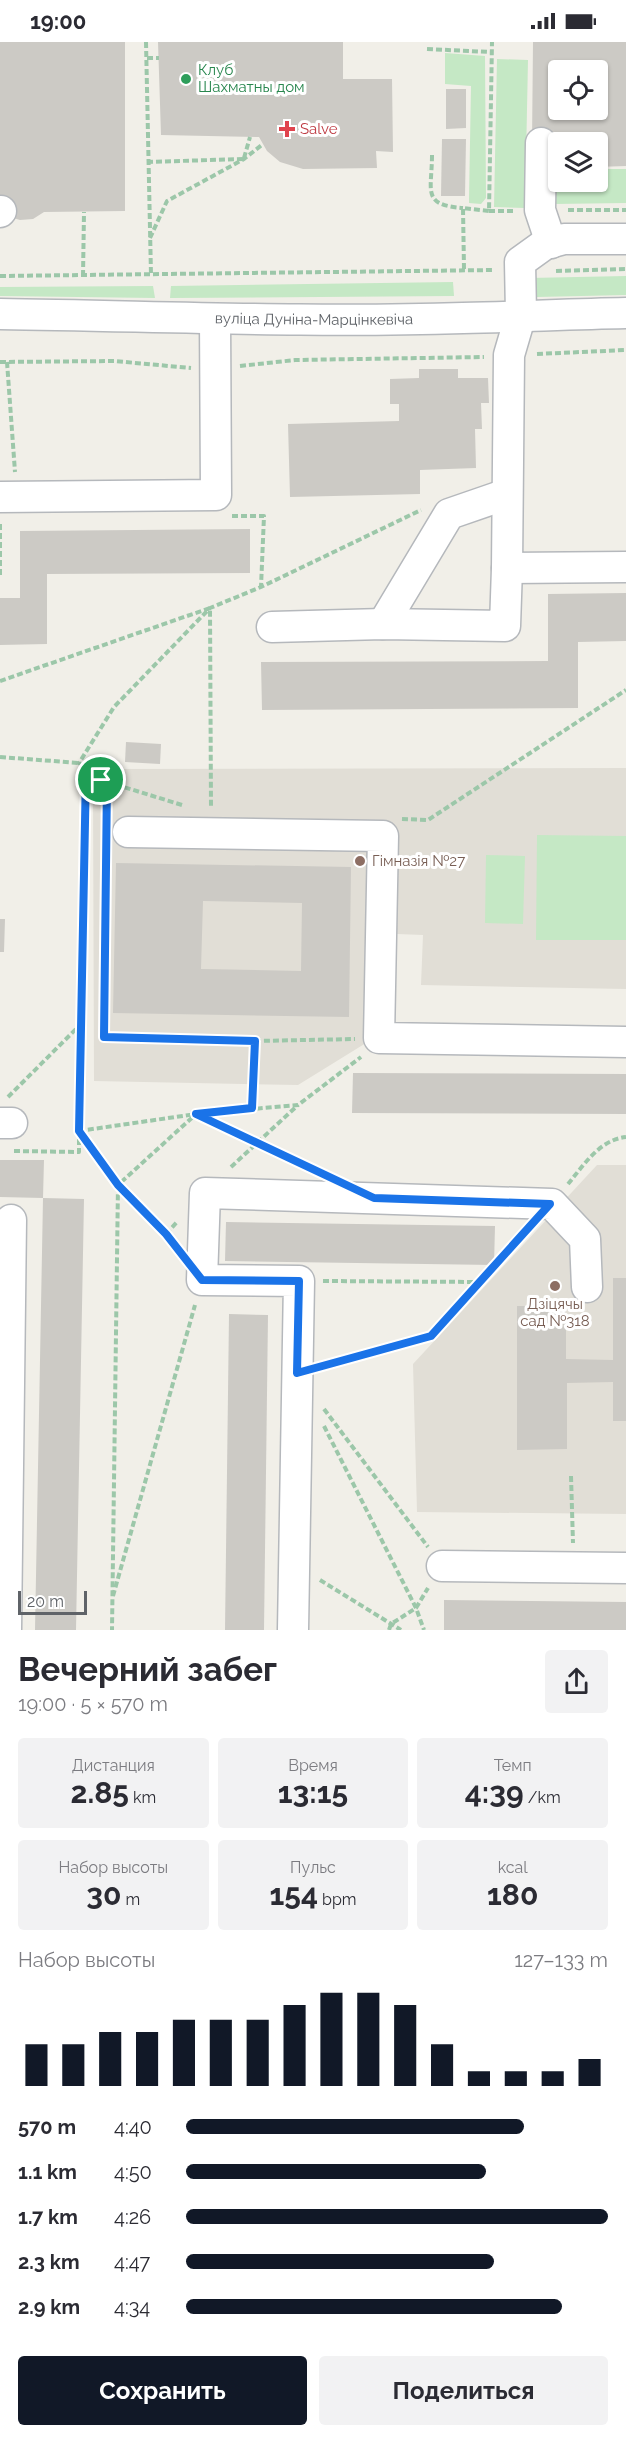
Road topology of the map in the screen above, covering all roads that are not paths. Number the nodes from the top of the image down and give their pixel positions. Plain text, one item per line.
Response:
1 (541, 142) dead end
2 (626, 239) edge
3 (551, 243) junction
4 (626, 313) edge
5 (0, 314) edge
6 (521, 314) junction
7 (215, 319) junction
8 (507, 494) junction
9 (6, 505) edge
10 (626, 567) edge
11 (507, 568) junction
12 (383, 624) junction
13 (272, 627) dead end
14 (113, 833) road end
15 (626, 1042) edge
16 (11, 1220) dead end
17 (587, 1287) dead end
18 (442, 1566) road end
19 (626, 1568) edge
20 (6, 1630) edge
21 (293, 1630) edge

1 - 3 street
2 - 3 street
3 - 6 street
4 - 6 street, вуліца Дуніна-Марцінкевіча
5 - 7 street, вуліца Дуніна-Марцінкевіча
6 - 7 street, вуліца Дуніна-Марцінкевіча
6 - 8 street
7 - 9 street
8 - 11 street
8 - 12 street
10 - 11 street
11 - 12 street
12 - 13 street
14 - 15 street
16 - 20 street
17 - 21 street
18 - 19 street

